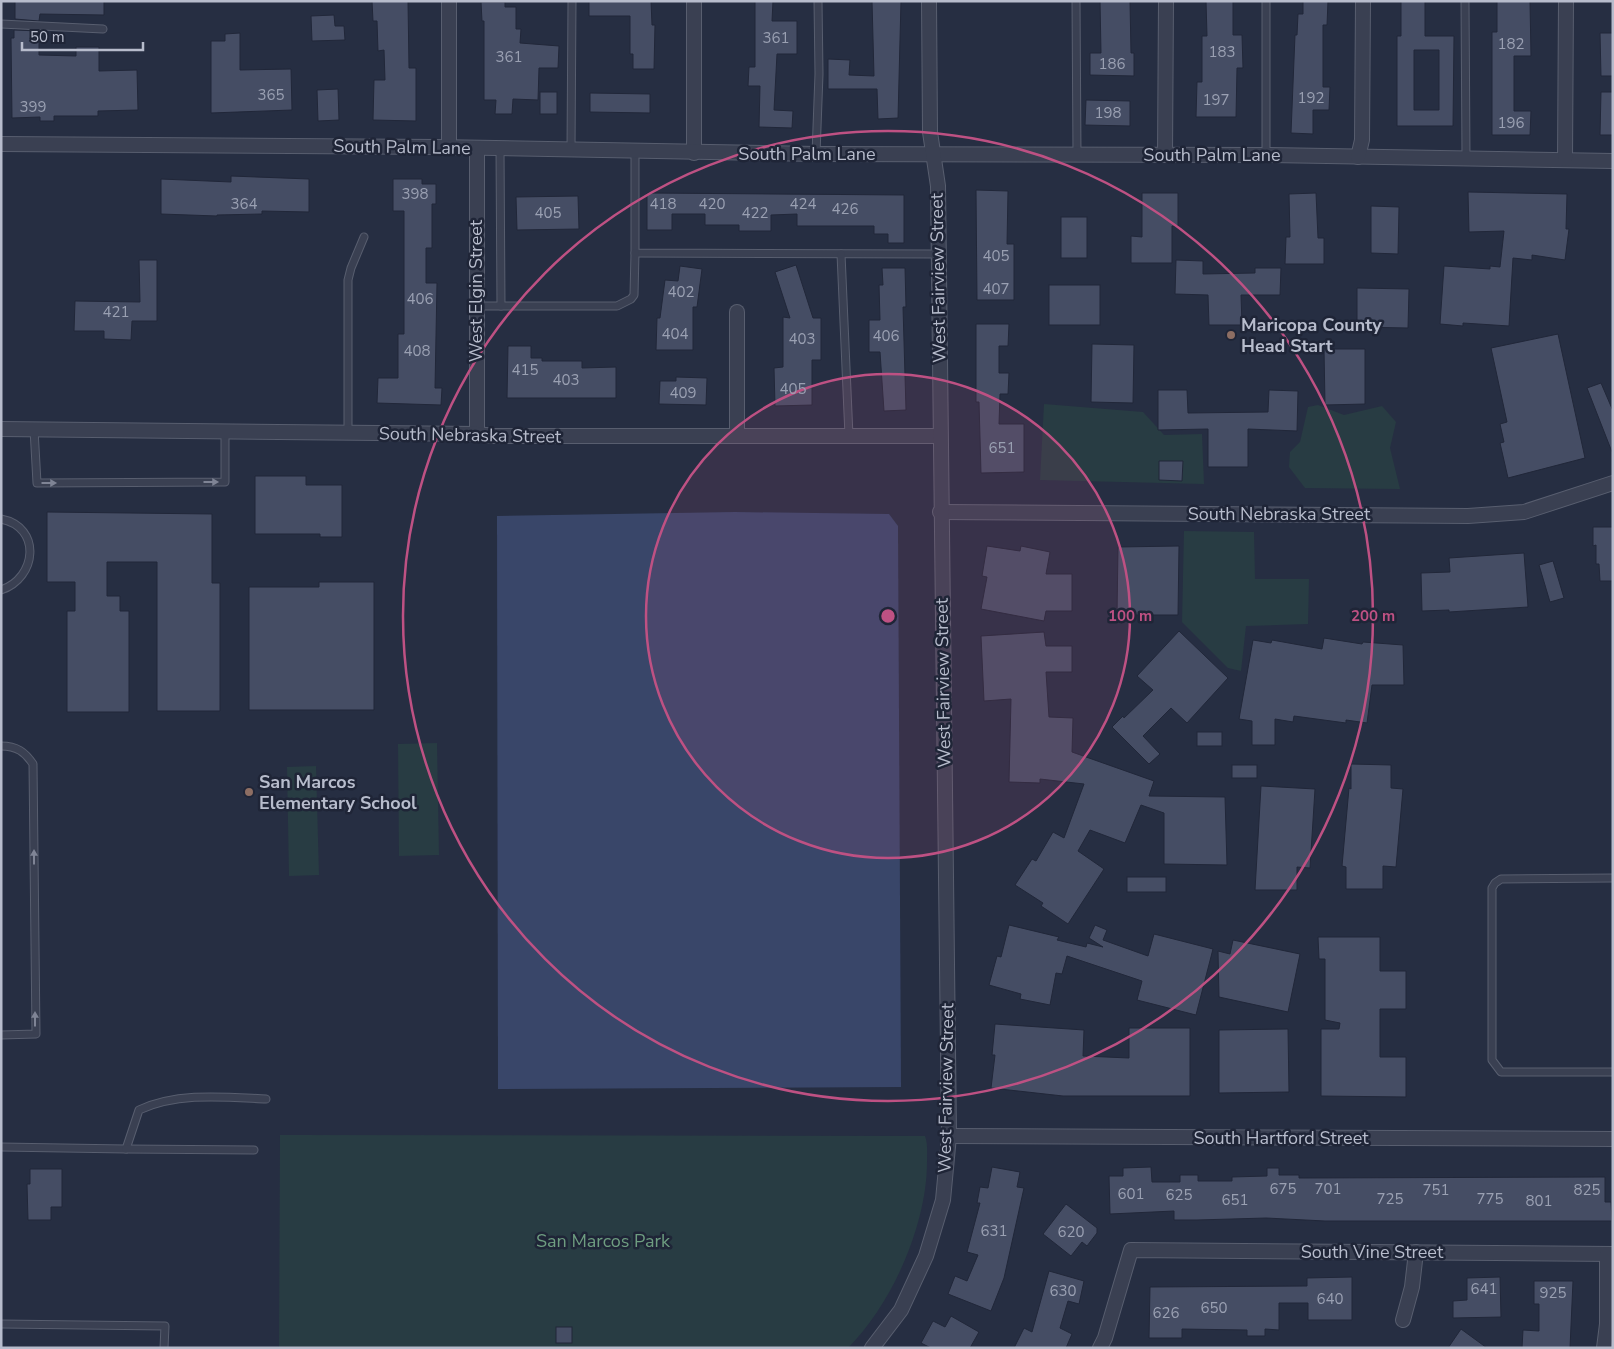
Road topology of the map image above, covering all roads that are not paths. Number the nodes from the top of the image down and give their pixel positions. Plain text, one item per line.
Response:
1 (449, 1) edge
2 (572, 1) edge
3 (694, 1) edge
4 (818, 1) edge
5 (929, 1) edge
6 (1076, 1) edge
7 (1166, 1) edge
8 (1266, 1) edge
9 (1363, 1) edge
10 (1464, 1) edge
11 (1566, 1) edge
12 (1, 24) edge
13 (103, 29) dead end
14 (1, 144) edge
15 (450, 147) junction
16 (477, 148) junction
17 (500, 148) junction
18 (571, 150) junction
19 (635, 152) junction
20 (694, 153) junction
21 (816, 154) junction
22 (934, 155) junction
23 (1077, 155) junction
24 (1165, 155) junction
25 (1266, 155) junction
26 (1358, 157) junction
27 (1466, 158) junction
28 (1565, 159) junction
29 (1613, 161) edge
30 (364, 237) dead end
31 (635, 253) junction
32 (841, 254) junction
33 (938, 254) junction
34 (477, 306) junction
35 (501, 306) junction
36 (737, 312) dead end
37 (1, 429) edge
38 (34, 429) junction
39 (226, 431) junction
40 (348, 433) junction
41 (477, 434) junction
42 (737, 436) junction
43 (849, 436) junction
44 (940, 436) junction
45 (1613, 483) edge
46 (940, 512) junction
47 (1, 519) edge
48 (1, 590) edge
49 (1, 746) edge
50 (1613, 878) edge
51 (1, 1034) edge
52 (1613, 1072) edge
53 (266, 1099) dead end
54 (949, 1136) junction
55 (1613, 1140) edge
56 (1, 1147) edge
57 (126, 1149) junction
58 (254, 1150) dead end
59 (1416, 1252) junction
60 (1610, 1254) edge
61 (1402, 1320) dead end
62 (1, 1324) edge
63 (164, 1348) edge
64 (872, 1348) edge
65 (1100, 1348) edge
66 (1604, 1348) edge

1 - 15 street
2 - 18 lane
3 - 20 street
4 - 21 lane
5 - 22 street, West Fairview Street
6 - 23 lane
7 - 24 street
8 - 25 lane
9 - 26 street
10 - 27 lane
11 - 28 street
12 - 13 lane
14 - 15 street, South Palm Lane
15 - 16 street, South Palm Lane
16 - 17 street, South Palm Lane
16 - 34 street, West Elgin Street
17 - 18 street, South Palm Lane
17 - 35 lane
18 - 19 street, South Palm Lane
19 - 20 street, South Palm Lane
19 - 31 lane
20 - 21 street, South Palm Lane
21 - 22 street, South Palm Lane
22 - 23 street, South Palm Lane
22 - 33 street, West Fairview Street
23 - 24 street, South Palm Lane
24 - 25 street, South Palm Lane
25 - 26 street, South Palm Lane
26 - 27 street, South Palm Lane
27 - 28 street, South Palm Lane
28 - 29 street, South Palm Lane
30 - 40 lane
31 - 32 lane
31 - 35 lane
32 - 33 lane
32 - 43 lane
33 - 44 street, West Fairview Street
34 - 35 lane
34 - 41 street, West Elgin Street
36 - 42 street
37 - 38 street, South Nebraska Street
38 - 39 street, South Nebraska Street
38 -> 39 lane
39 - 40 street, South Nebraska Street
40 - 41 street, South Nebraska Street
41 - 42 street, South Nebraska Street
42 - 43 street, South Nebraska Street
43 - 44 street, South Nebraska Street
44 - 46 street, West Fairview Street
45 - 46 street, South Nebraska Street
46 - 54 street, West Fairview Street
47 - 48 lane
51 -> 49 lane
50 - 52 lane
53 - 57 lane
54 - 55 street, South Hartford Street
54 - 64 street, West Fairview Street
56 - 57 lane
57 - 58 lane
59 - 60 street, South Vine Street
59 - 61 street
59 - 65 street, South Vine Street
60 - 66 street
62 - 63 lane

